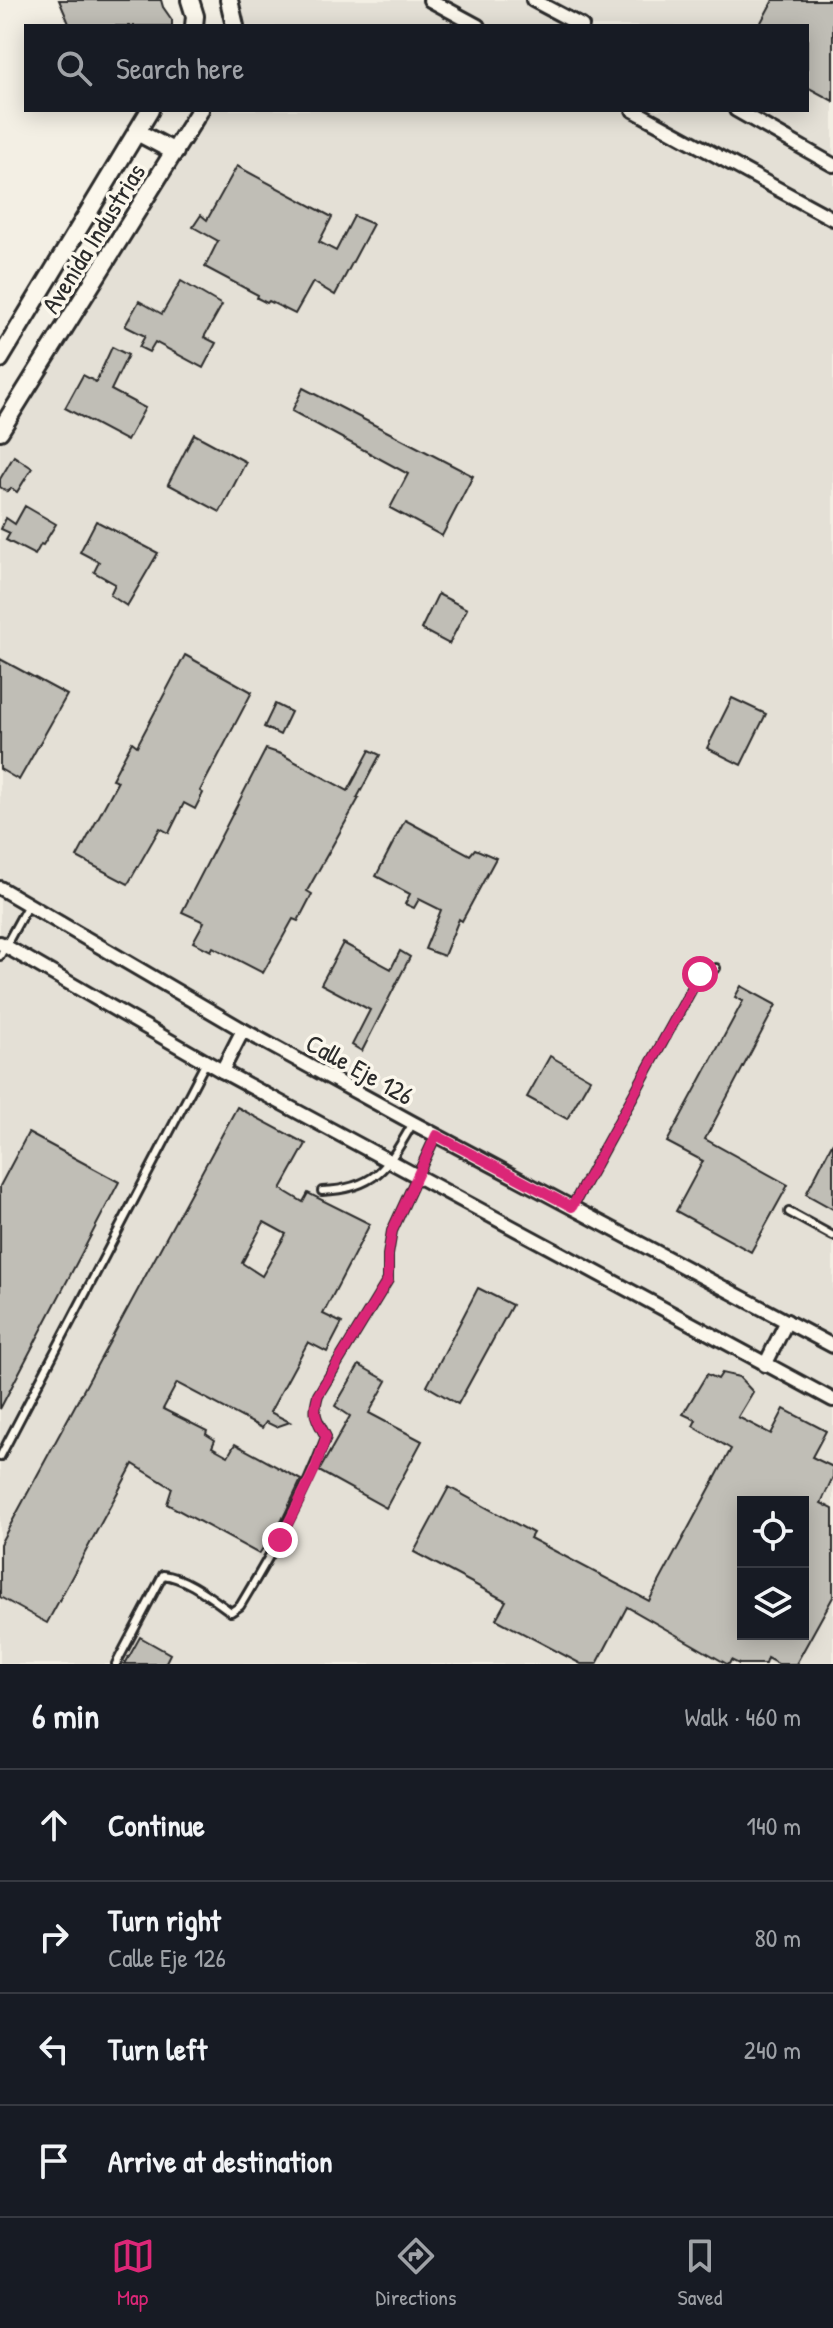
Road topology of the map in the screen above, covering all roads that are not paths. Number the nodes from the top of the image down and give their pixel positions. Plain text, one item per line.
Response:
1 (190, 0) edge
2 (229, 0) edge
3 (430, 0) edge
4 (533, 0) edge
5 (194, 24) edge
6 (235, 24) edge
7 (474, 24) edge
8 (578, 24) edge
9 (149, 112) edge
10 (199, 112) edge
11 (640, 112) edge
12 (740, 112) edge
13 (137, 132) junction
14 (175, 152) junction
15 (833, 165) edge
16 (833, 219) edge
17 (0, 359) edge
18 (0, 430) edge
19 (0, 888) edge
20 (29, 903) junction
21 (2, 948) edge
22 (716, 968) dead end
23 (243, 1030) junction
24 (206, 1062) junction
25 (222, 1071) junction
26 (413, 1123) junction
27 (436, 1135) junction
28 (391, 1161) junction
29 (417, 1177) junction
30 (322, 1191) dead end
31 (572, 1207) junction
32 (789, 1212) dead end
33 (833, 1236) edge
34 (787, 1321) junction
35 (833, 1346) edge
36 (765, 1365) junction
37 (833, 1400) edge
38 (0, 1457) edge
39 (116, 1664) edge

1 - 5 main road
2 - 6 main road
3 - 7 street
4 - 8 street
9 - 13 main road, Avenida Industrias
10 - 14 main road, Avenida Industrias
11 - 16 street
12 - 15 street
13 - 14 main road
13 - 17 main road, Avenida Industrias
14 - 18 main road, Avenida Industrias
19 - 20 street, Calle Eje 126
20 - 21 lane
20 - 23 street, Calle Eje 126
21 - 24 street
22 - 31 lane
23 - 25 street
23 - 26 street, Calle Eje 126
24 - 25 street
24 - 38 lane
25 - 28 street
26 - 27 street, Calle Eje 126
26 - 28 lane
27 - 29 lane
27 - 31 street, Calle Eje 126
28 - 29 street
28 - 30 lane
29 - 36 street
29 - 39 lane
31 - 34 street, Calle Eje 126
32 - 33 lane
34 - 35 street, Calle Eje 126
34 - 36 street
36 - 37 street

